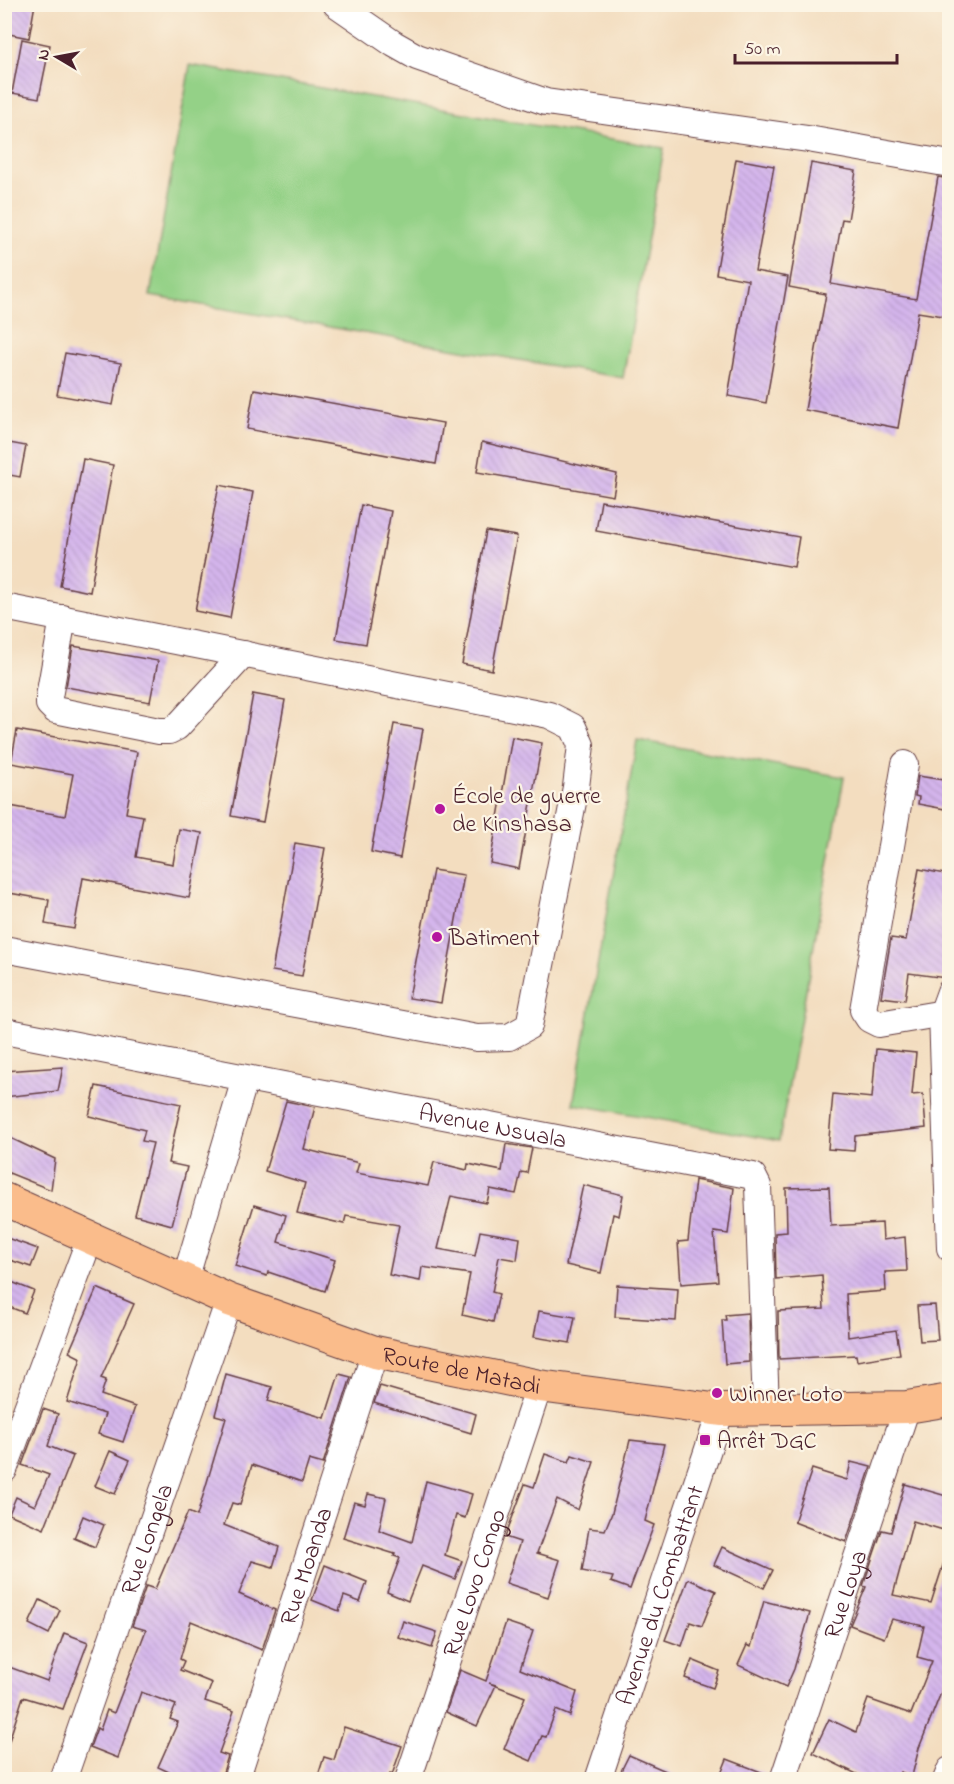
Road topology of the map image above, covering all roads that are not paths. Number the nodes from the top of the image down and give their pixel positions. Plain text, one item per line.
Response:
1 (336, 4) edge
2 (950, 164) edge
3 (4, 607) edge
4 (63, 618) junction
5 (244, 654) junction
6 (905, 764) dead end
7 (4, 949) edge
8 (947, 1006) edge
9 (4, 1031) edge
10 (245, 1079) junction
11 (4, 1199) edge
12 (90, 1238) junction
13 (950, 1248) edge
14 (185, 1280) junction
15 (229, 1300) junction
16 (375, 1352) junction
17 (539, 1386) junction
18 (950, 1400) edge
19 (908, 1407) junction
20 (766, 1408) junction
21 (721, 1410) junction
22 (4, 1470) edge
23 (950, 1770) edge
24 (63, 1779) edge
25 (236, 1779) edge
26 (408, 1779) edge
27 (598, 1779) edge
28 (783, 1779) edge
29 (946, 1779) edge

1 - 2 street
3 - 4 street
4 - 5 street
4 - 5 street
5 - 7 street
6 - 8 street
8 - 13 street
9 - 10 street, Avenue Nsuala
10 - 14 street
10 - 20 street, Avenue Nsuala
11 - 12 main road, Route de Matadi
12 - 14 main road, Route de Matadi
12 - 22 street
14 - 15 main road, Route de Matadi
15 - 16 main road, Route de Matadi
15 - 24 street, Rue Longela
16 - 17 main road, Route de Matadi
16 - 25 street, Rue Moanda
17 - 21 main road, Route de Matadi
17 - 26 street, Rue Lovo Congo
18 - 19 main road, Route de Matadi
19 - 20 main road, Route de Matadi
19 - 28 street, Rue Loya
20 - 21 main road, Route de Matadi
21 - 27 street, Avenue du Combattant
23 - 29 street

